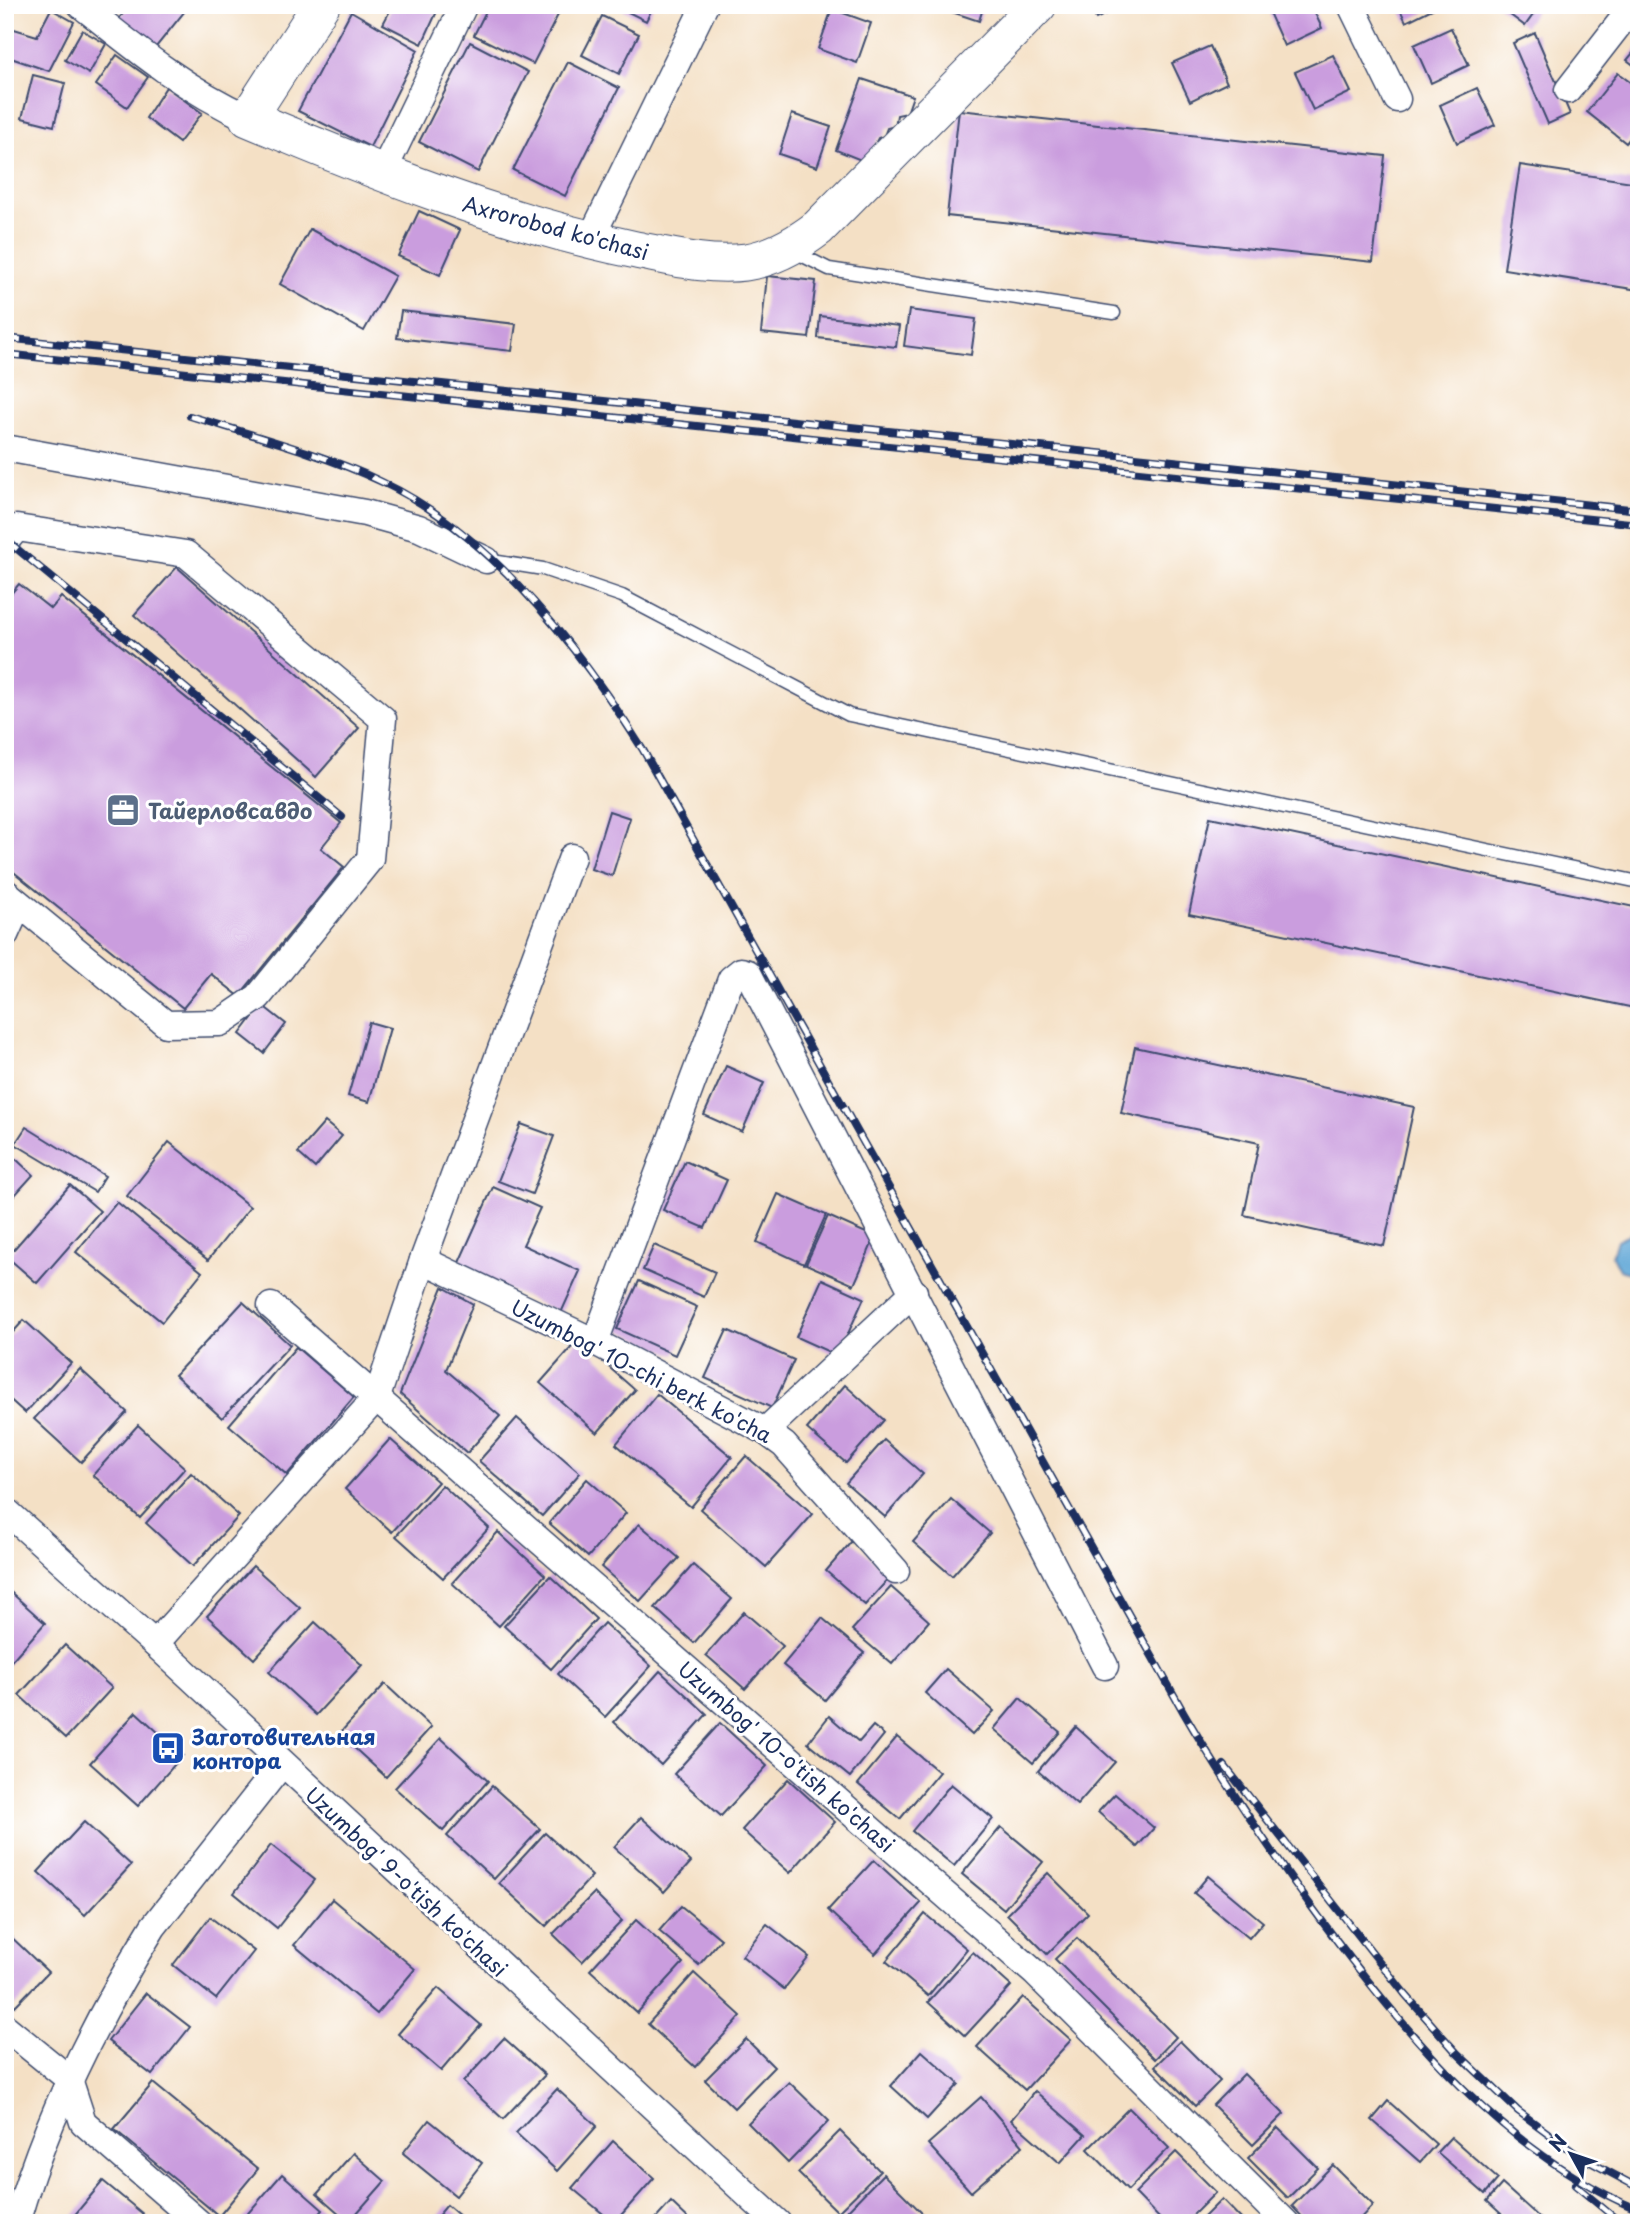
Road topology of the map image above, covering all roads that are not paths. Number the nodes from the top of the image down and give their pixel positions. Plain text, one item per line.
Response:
1 (81, 5) edge
2 (321, 5) edge
3 (464, 5) edge
4 (705, 5) edge
5 (1038, 5) edge
6 (1351, 5) edge
7 (1634, 5) edge
8 (1568, 90) dead end
9 (1397, 99) dead end
10 (248, 118) junction
11 (382, 174) junction
12 (590, 240) junction
13 (787, 248) junction
14 (1114, 313) dead end
15 (5, 448) edge
16 (5, 542) edge
17 (486, 560) joint
18 (572, 857) dead end
19 (1639, 882) edge
20 (12, 898) edge
21 (5, 934) edge
22 (423, 1260) junction
23 (914, 1292) junction
24 (271, 1306) dead end
25 (595, 1342) junction
26 (377, 1397) junction
27 (765, 1431) junction
28 (5, 1510) edge
29 (896, 1571) dead end
30 (155, 1644) junction
31 (1105, 1667) dead end
32 (281, 1765) junction
33 (5, 2027) edge
34 (69, 2079) junction
35 (16, 2223) edge
36 (199, 2223) edge
37 (778, 2223) edge
38 (1286, 2223) edge

1 - 10 street
2 - 10 street
3 - 11 street
4 - 12 street
5 - 13 street, Axrorobod ko'chasi
6 - 9 street
7 - 8 street
10 - 11 street, Axrorobod ko'chasi
11 - 12 street, Axrorobod ko'chasi
12 - 13 street, Axrorobod ko'chasi
13 - 14 lane
15 - 17 street
16 - 20 street
17 - 19 lane
18 - 22 street
20 - 21 street
22 - 25 street, Uzumbog' 10-chi berk ko'cha
22 - 26 street
23 - 25 street
23 - 27 street
23 - 31 street
24 - 26 street, Uzumbog' 10-o'tish ko'chasi
25 - 27 street, Uzumbog' 10-chi berk ko'cha
26 - 30 street
26 - 38 street, Uzumbog' 10-o'tish ko'chasi
27 - 29 street, Uzumbog' 10-chi berk ko'cha
28 - 30 street, Uzumbog' 9-o'tish ko'chasi
30 - 32 street, Uzumbog' 9-o'tish ko'chasi
32 - 34 street
32 - 37 street, Uzumbog' 9-o'tish ko'chasi
33 - 34 street
34 - 35 street
34 - 36 street

